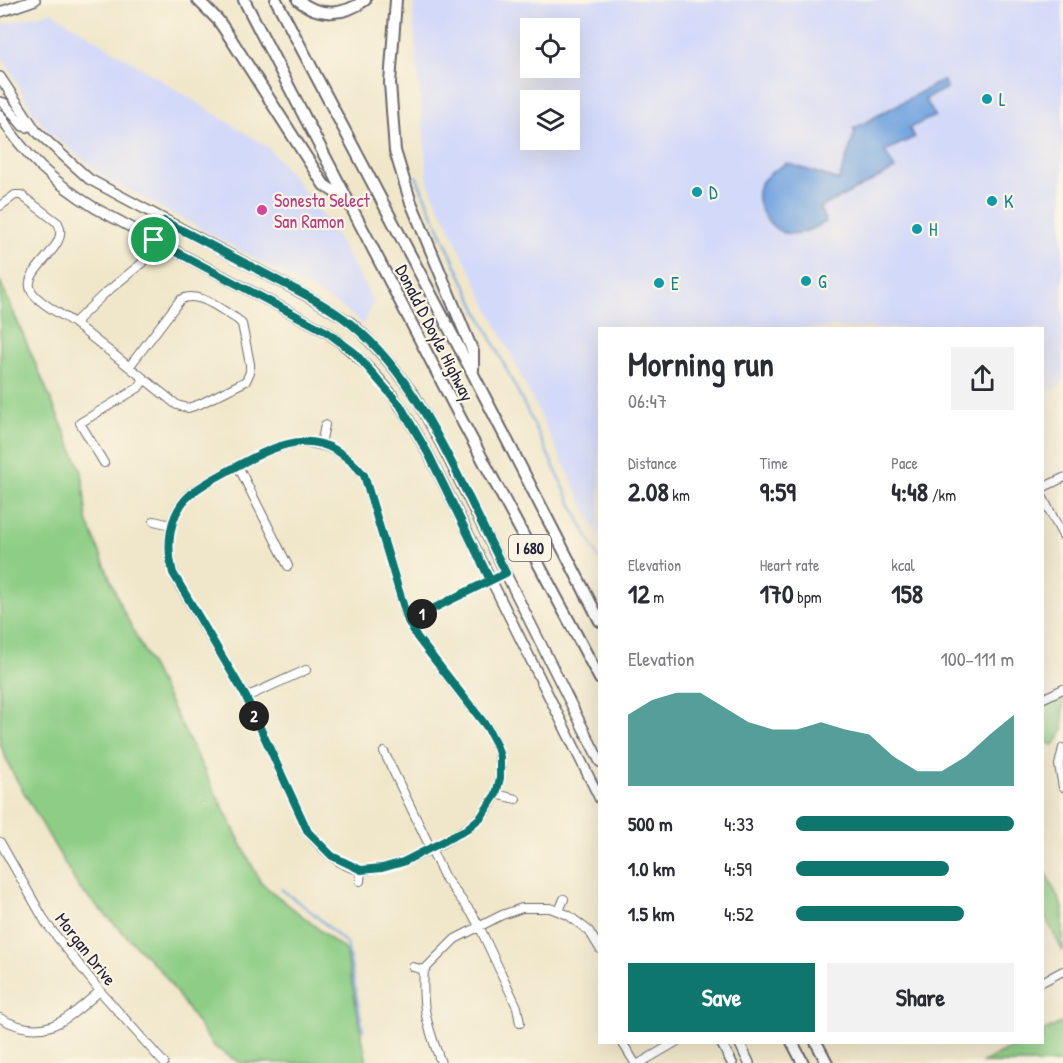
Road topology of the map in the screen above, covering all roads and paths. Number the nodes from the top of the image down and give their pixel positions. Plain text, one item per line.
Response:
1 (35, 0) edge
2 (198, 0) edge
3 (244, 0) edge
4 (276, 0) edge
5 (298, 0) edge
6 (365, 0) edge
7 (396, 0) edge
8 (0, 12) edge
9 (0, 77) edge
10 (0, 102) edge
11 (0, 115) edge
12 (32, 124) junction
13 (348, 201) junction
14 (0, 206) edge
15 (164, 221) junction
16 (154, 240) junction
17 (74, 323) junction
18 (129, 367) junction
19 (473, 374) junction
20 (144, 380) junction
21 (325, 425) dead end
22 (321, 444) junction
23 (104, 463) dead end
24 (238, 466) junction
25 (1063, 478) edge
26 (1044, 487) edge
27 (1044, 500) edge
28 (154, 521) dead end
29 (171, 525) junction
30 (1063, 536) edge
31 (288, 566) dead end
32 (506, 573) junction
33 (490, 580) junction
34 (598, 617) edge
35 (408, 621) junction
36 (306, 670) dead end
37 (598, 675) edge
38 (1063, 689) edge
39 (246, 697) junction
40 (1044, 698) edge
41 (1063, 748) edge
42 (384, 752) dead end
43 (598, 758) edge
44 (1063, 787) edge
45 (496, 794) junction
46 (598, 795) edge
47 (516, 800) dead end
48 (0, 842) edge
49 (430, 849) junction
50 (361, 870) junction
51 (360, 881) dead end
52 (564, 899) dead end
53 (559, 911) junction
54 (479, 926) junction
55 (598, 946) edge
56 (413, 967) dead end
57 (424, 970) junction
58 (1063, 971) edge
59 (1044, 981) edge
60 (100, 992) junction
61 (0, 1018) edge
62 (520, 1023) dead end
63 (623, 1044) edge
64 (672, 1044) edge
65 (723, 1044) edge
66 (740, 1044) edge
67 (793, 1044) edge
68 (817, 1044) edge
69 (164, 1063) edge
70 (441, 1063) edge
71 (635, 1063) edge
72 (640, 1063) edge
73 (732, 1063) edge
74 (749, 1063) edge
75 (803, 1063) edge
76 (826, 1063) edge

1 - 8 main road
2 - 13 highway
3 - 13 highway, Donald D Doyle Highway / I 680
4 - 19 highway, Donald D Doyle Highway / I 680
5 - 6 highway
7 - 19 highway
9 - 12 main road
10 - 12 main road
11 - 16 main road
12 - 15 main road
13 - 37 highway, Donald D Doyle Highway / I 680
14 - 17 street
15 - 16 street
15 - 32 main road
16 - 17 street
16 - 33 main road
17 - 18 street
18 - 20 street
18 - 20 street
19 - 34 highway, Donald D Doyle Highway / I 680
20 - 23 street
21 - 22 street
22 - 24 street
22 - 35 street
24 - 29 street
24 - 31 street
25 - 26 street
27 - 30 street
28 - 29 street
29 - 39 street
32 - 33 street
32 - 43 main road
33 - 35 street
33 - 46 main road
35 - 45 street
36 - 39 street
38 - 40 street
39 - 50 street
41 - 44 street
42 - 49 street
45 - 47 street
45 - 49 street
48 - 60 street, Morgan Drive
49 - 50 street
49 - 54 street
50 - 51 street
52 - 53 street
53 - 54 street
53 - 55 street
54 - 57 street
54 - 62 street
56 - 57 street
57 - 70 street
58 - 59 street
60 - 61 street
60 - 69 street, Morgan Drive
63 - 71 street
64 - 72 street
65 - 73 main road
66 - 74 main road
67 - 75 highway
68 - 76 highway

